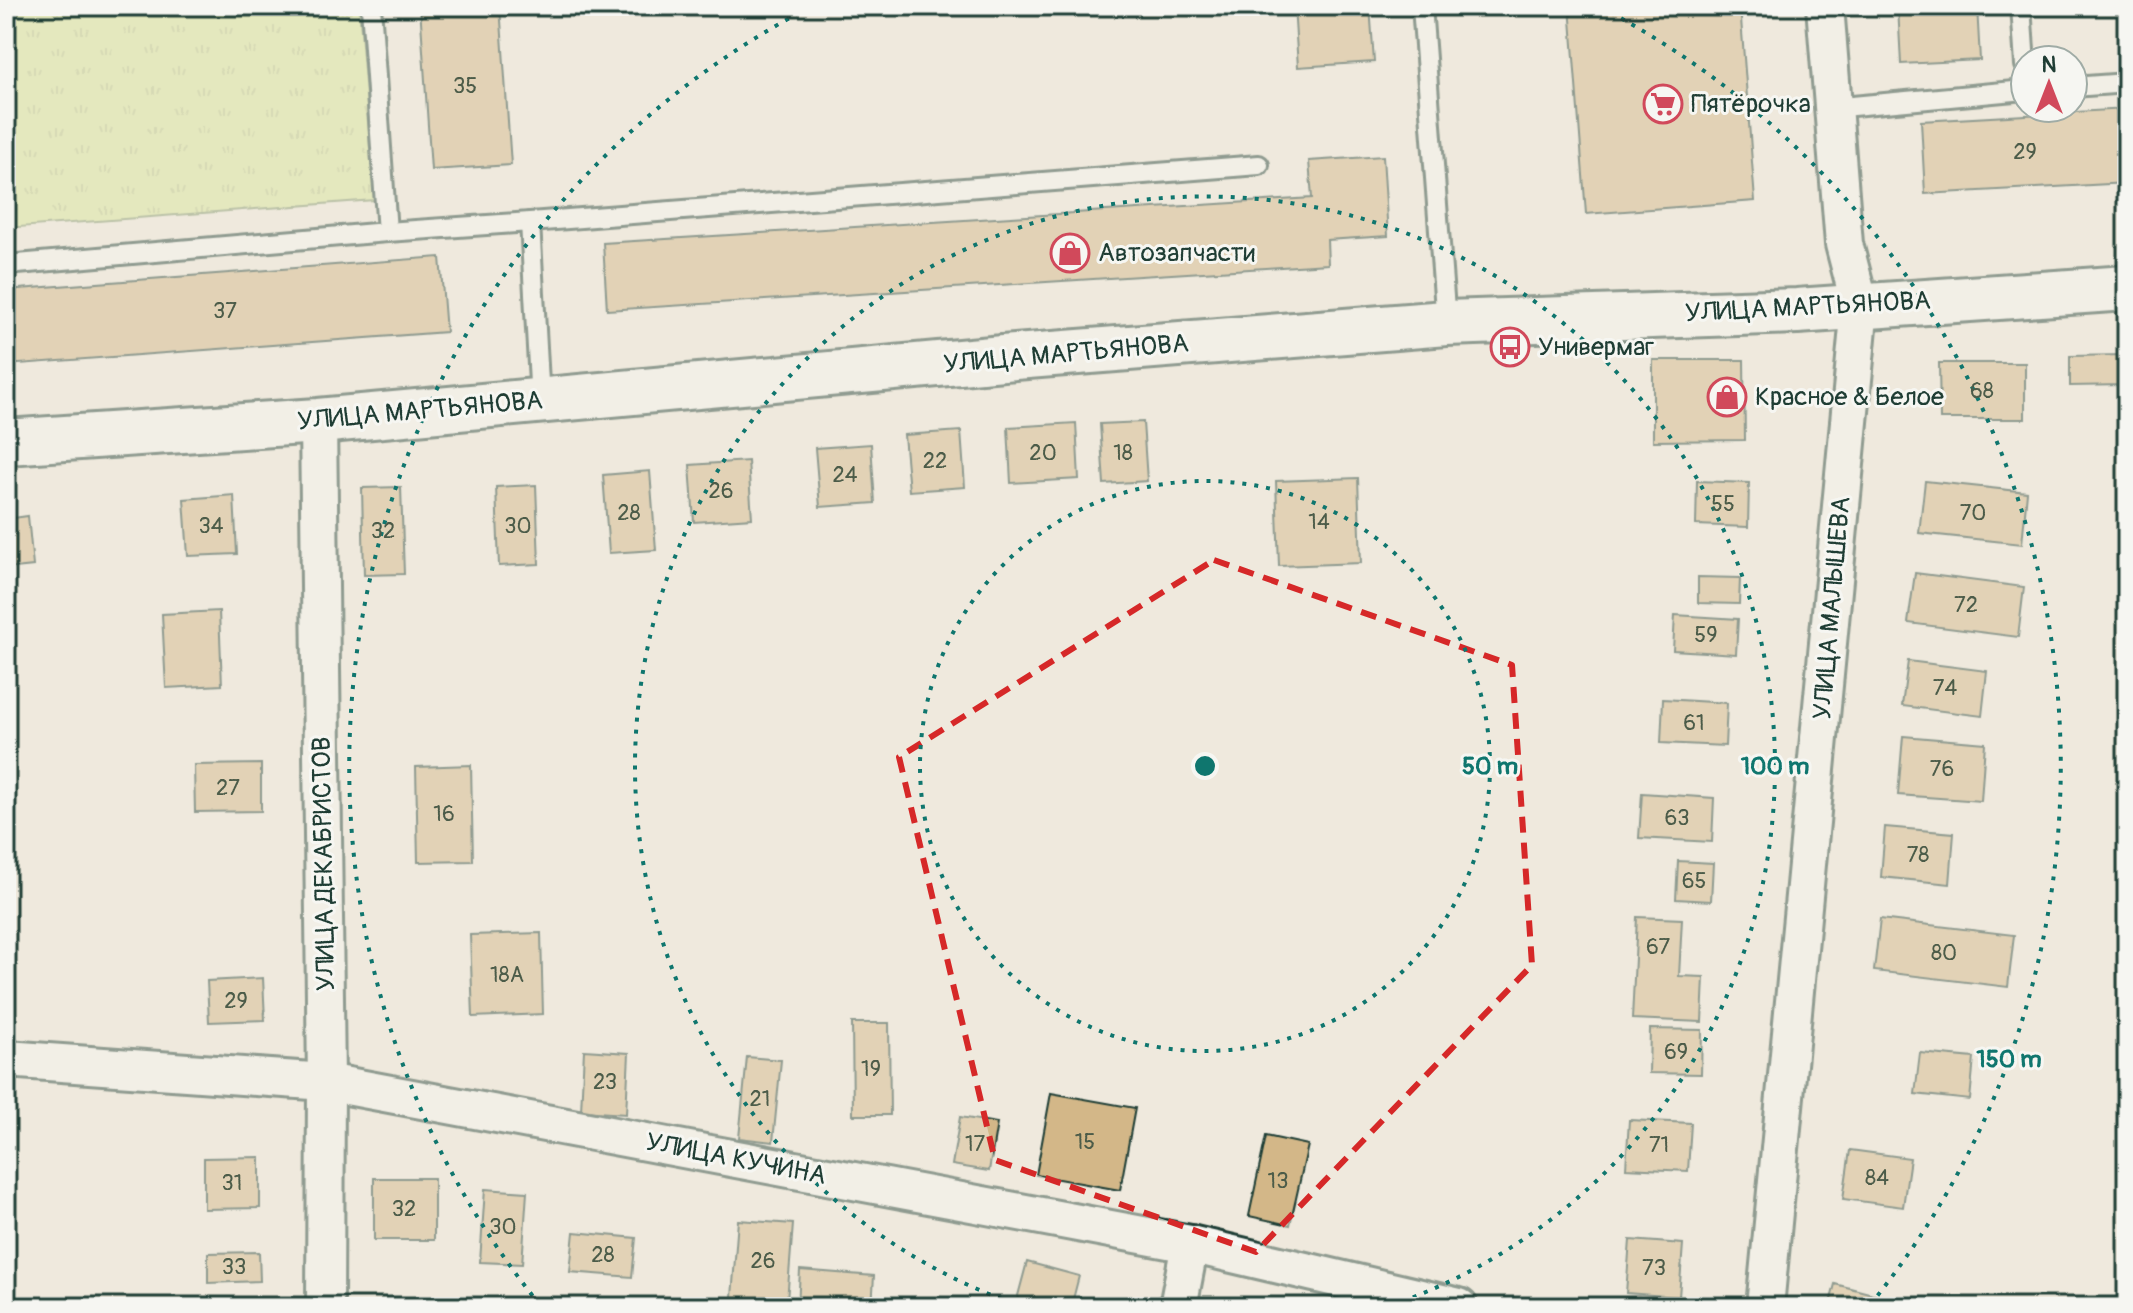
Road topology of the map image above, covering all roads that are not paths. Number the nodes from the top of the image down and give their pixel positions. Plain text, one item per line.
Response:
1 (371, 6) edge
2 (1422, 6) edge
3 (1825, 6) edge
4 (2021, 6) edge
5 (2024, 44) edge
6 (2127, 83) edge
7 (2089, 86) edge
8 (2009, 91) edge
9 (1831, 108) junction
10 (1259, 165) dead end
11 (530, 222) junction
12 (387, 232) junction
13 (6, 265) edge
14 (2127, 288) edge
15 (1860, 306) junction
16 (1446, 323) junction
17 (540, 401) junction
18 (318, 421) junction
19 (6, 442) edge
20 (6, 1059) edge
21 (326, 1082) junction
22 (1190, 1244) junction
23 (325, 1307) edge
24 (1178, 1307) edge
25 (1459, 1307) edge
26 (1765, 1307) edge

1 - 12 lane
2 - 16 lane
3 - 9 street, УЛИЦА МАЛЫШЕВА
4 - 5 lane
6 - 7 lane
8 - 9 lane
9 - 15 street, УЛИЦА МАЛЫШЕВА
10 - 11 lane
11 - 12 lane
11 - 17 lane
12 - 13 lane
14 - 15 main road, УЛИЦА МАРТЬЯНОВА
15 - 16 main road, УЛИЦА МАРТЬЯНОВА
15 - 26 street, УЛИЦА МАЛЫШЕВА
16 - 17 main road, УЛИЦА МАРТЬЯНОВА
17 - 18 main road, УЛИЦА МАРТЬЯНОВА
18 - 19 main road, УЛИЦА МАРТЬЯНОВА
18 - 21 street, УЛИЦА ДЕКАБРИСТОВ
20 - 21 street, УЛИЦА КУЧИНА
21 - 22 street, УЛИЦА КУЧИНА
21 - 23 street, УЛИЦА ДЕКАБРИСТОВ
22 - 24 street
22 - 25 street, УЛИЦА КУЧИНА

